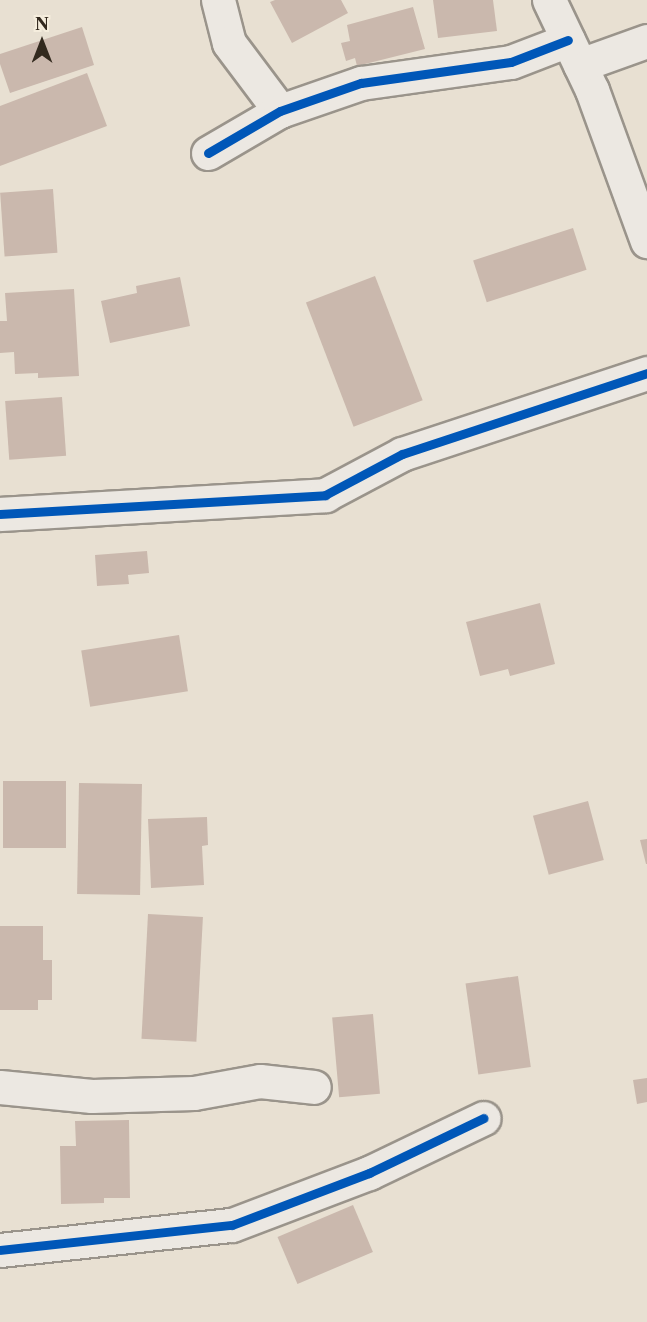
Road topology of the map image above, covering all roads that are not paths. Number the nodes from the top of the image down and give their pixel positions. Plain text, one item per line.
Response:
1 (218, 0) edge
2 (549, 0) edge
3 (647, 41) edge
4 (574, 53) junction
5 (280, 111) junction
6 (208, 153) dead end
7 (647, 241) edge
8 (647, 374) edge
9 (0, 514) edge
10 (0, 1087) edge
11 (314, 1087) dead end
12 (484, 1118) dead end
13 (0, 1250) edge

1 - 5 street
2 - 4 street
3 - 4 street
4 - 5 street
4 - 7 street
5 - 6 street
8 - 9 street
10 - 11 street
12 - 13 street

